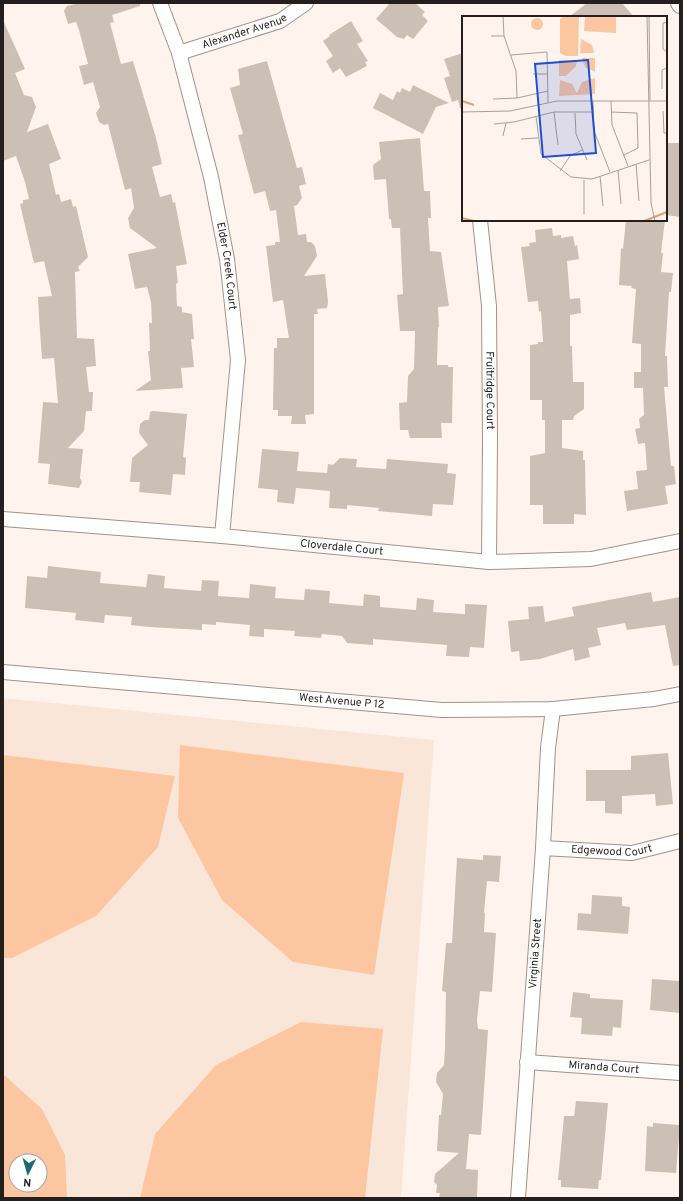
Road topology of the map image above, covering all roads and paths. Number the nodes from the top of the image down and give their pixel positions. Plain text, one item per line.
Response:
1 (160, 3) edge
2 (306, 3) edge
3 (678, 3) edge
4 (680, 6) edge
5 (179, 53) junction
6 (480, 221) edge
7 (3, 520) edge
8 (222, 536) junction
9 (680, 541) edge
10 (489, 562) junction
11 (3, 672) edge
12 (680, 694) edge
13 (552, 709) junction
14 (680, 841) edge
15 (543, 848) junction
16 (527, 1062) junction
17 (680, 1073) edge
18 (518, 1198) edge

1 - 5 street, Elder Creek Court
2 - 5 street, Alexander Avenue
3 - 4 street
5 - 8 street, Elder Creek Court
6 - 10 street, Fruitridge Court
7 - 8 street, Cloverdale Court
8 - 10 street, Cloverdale Court
9 - 10 street, Cloverdale Court
11 - 13 street, West Avenue P 12
12 - 13 street, West Avenue P 12
13 - 15 street, Virginia Street
14 - 15 street, Edgewood Court
15 - 16 street, Virginia Street
16 - 17 street, Miranda Court
16 - 18 street, Virginia Street

